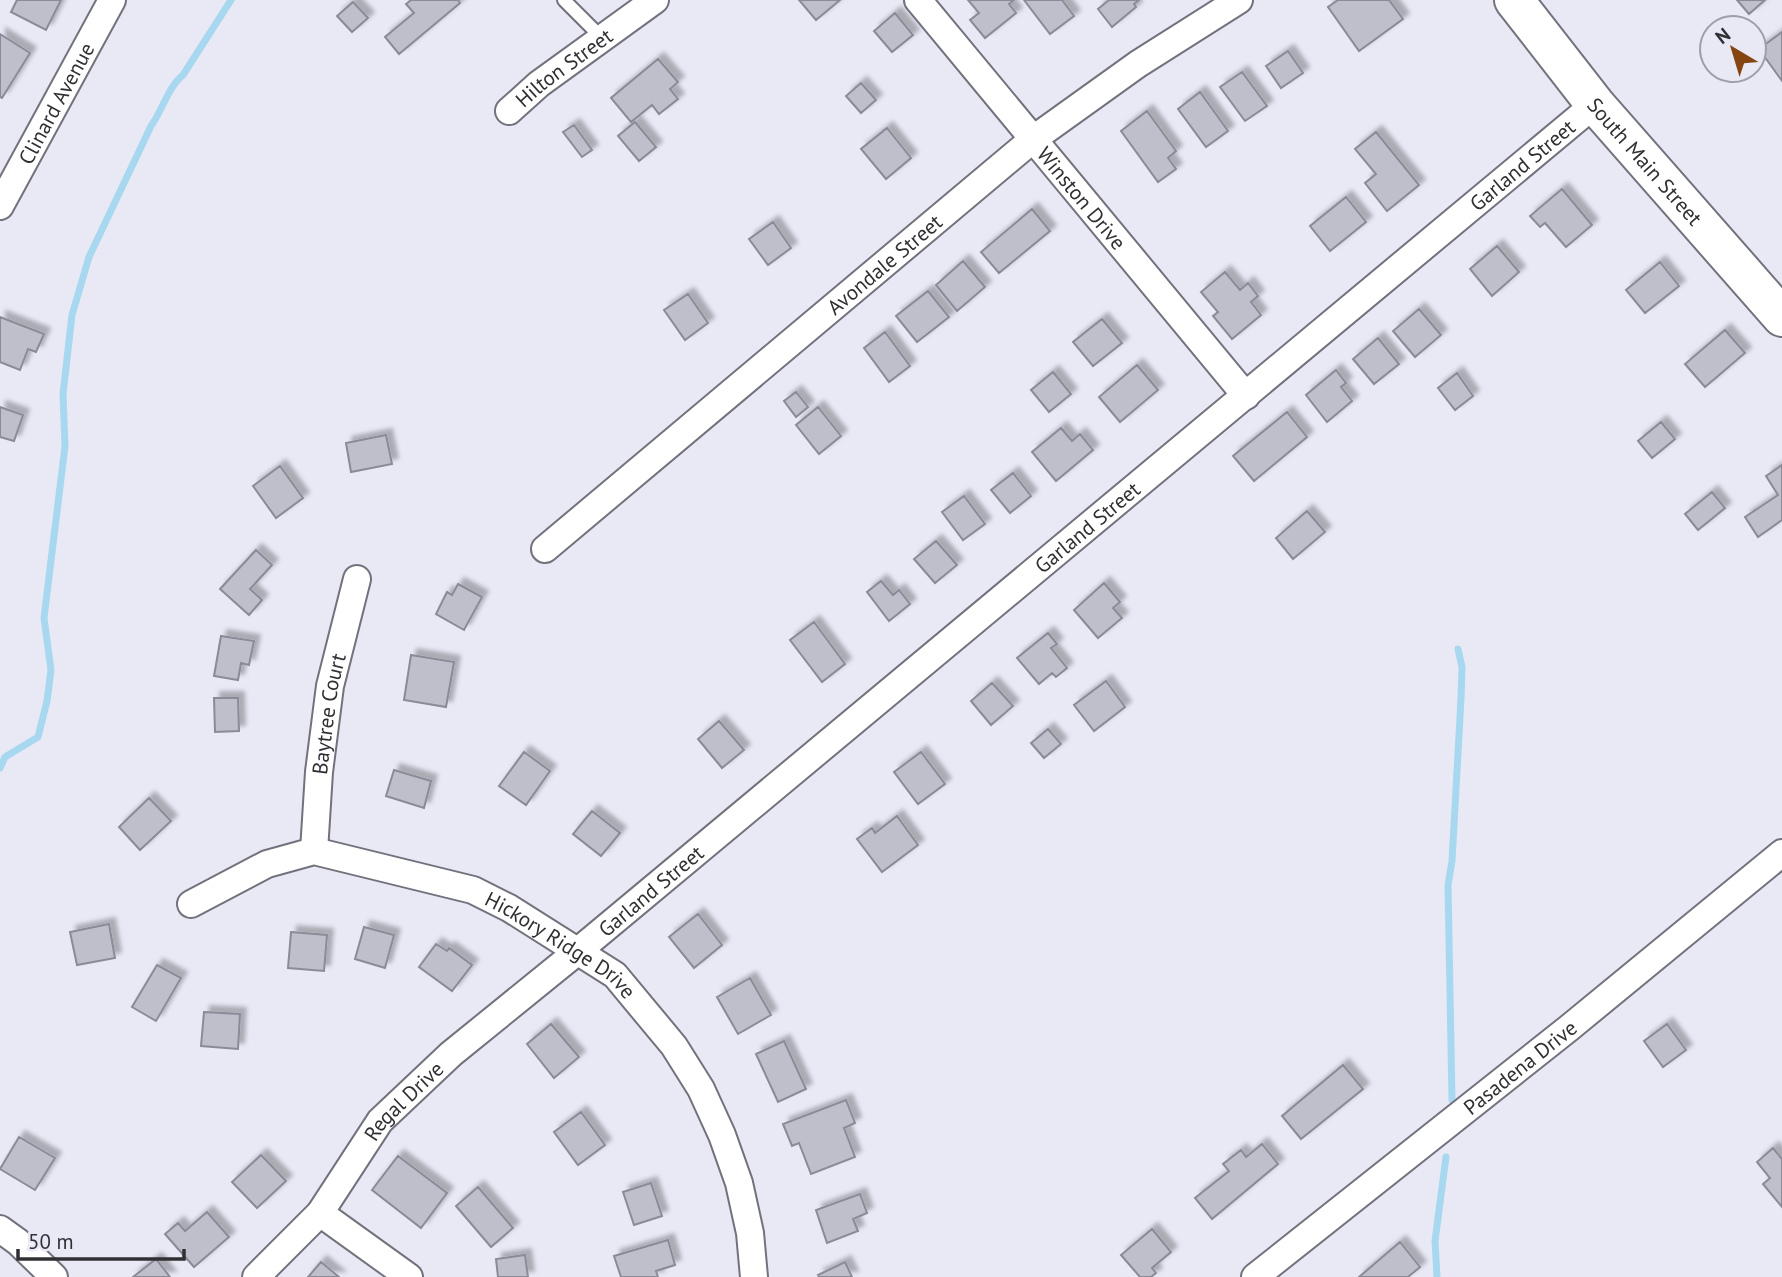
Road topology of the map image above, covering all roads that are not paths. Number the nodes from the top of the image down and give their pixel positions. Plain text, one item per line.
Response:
1 (112, 0) edge
2 (564, 0) edge
3 (654, 0) edge
4 (918, 0) edge
5 (1239, 0) edge
6 (1514, 0) edge
7 (601, 38) junction
8 (1595, 104) junction
9 (509, 111) dead end
10 (1032, 140) junction
11 (0, 206) edge
12 (1782, 317) edge
13 (1246, 396) junction
14 (545, 549) dead end
15 (357, 579) dead end
16 (314, 851) junction
17 (1782, 853) edge
18 (191, 904) dead end
19 (578, 951) junction
20 (320, 1213) junction
21 (0, 1230) edge
22 (54, 1277) edge
23 (256, 1277) edge
24 (409, 1277) edge
25 (754, 1277) edge
26 (1255, 1277) edge

1 - 11 street, Clinard Avenue
2 - 7 lane
3 - 7 street, Hilton Street
4 - 10 street, Winston Drive
5 - 10 street, Avondale Street
6 - 8 main road, South Main Street
7 - 9 street, Hilton Street
8 - 12 main road, South Main Street
8 - 13 street, Garland Street
10 - 13 street, Winston Drive
10 - 14 street, Avondale Street
13 - 19 street, Garland Street
15 - 16 street, Baytree Court
16 - 18 street, Hickory Ridge Drive
16 - 19 street, Hickory Ridge Drive
17 - 26 street, Pasadena Drive
19 - 20 street, Regal Drive
19 - 25 street, Hickory Ridge Drive
20 - 23 street, Regal Drive
20 - 24 street
21 - 22 street

